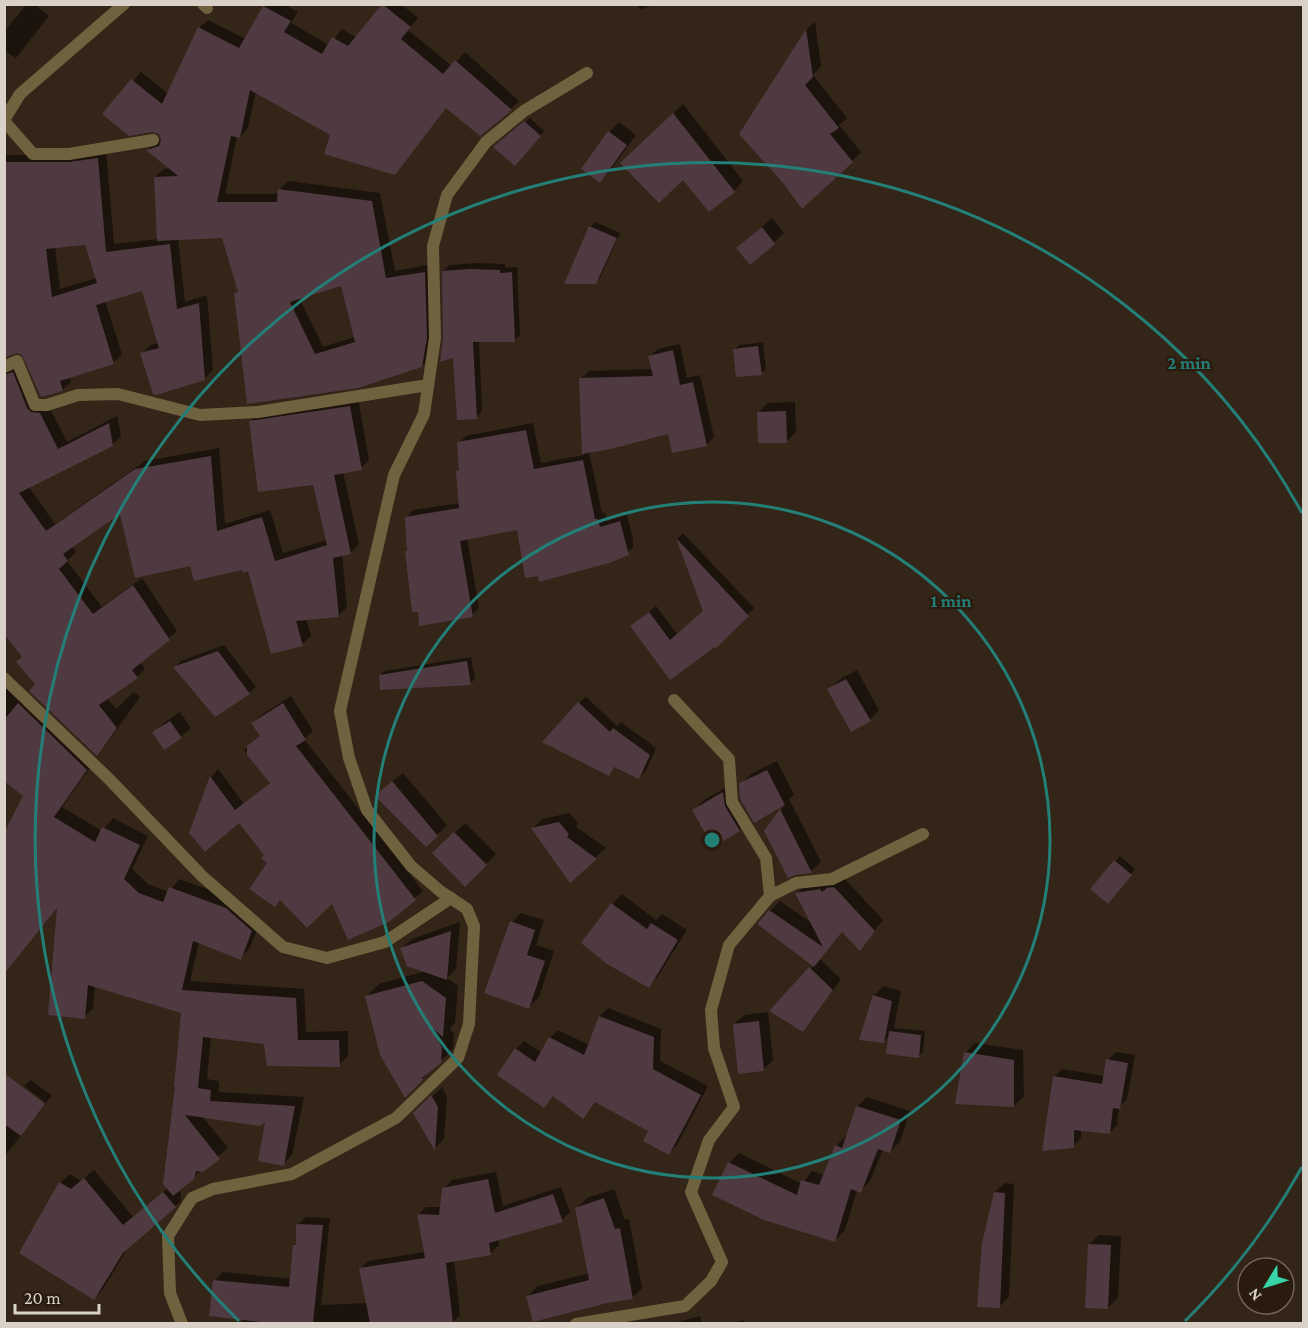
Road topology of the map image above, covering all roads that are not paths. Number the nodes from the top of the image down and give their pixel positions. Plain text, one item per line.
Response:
1 (124, 4) edge
2 (587, 73) dead end
3 (4, 121) edge
4 (153, 140) dead end
5 (4, 367) edge
6 (429, 385) junction
7 (4, 678) edge
8 (674, 700) dead end
9 (923, 834) dead end
10 (770, 897) junction
11 (451, 898) junction
12 (182, 1323) edge
13 (576, 1323) edge

1 - 3 street
2 - 6 street
3 - 4 street
5 - 6 street
6 - 11 street
7 - 11 street
8 - 10 street
9 - 10 street
10 - 13 street
11 - 12 street

